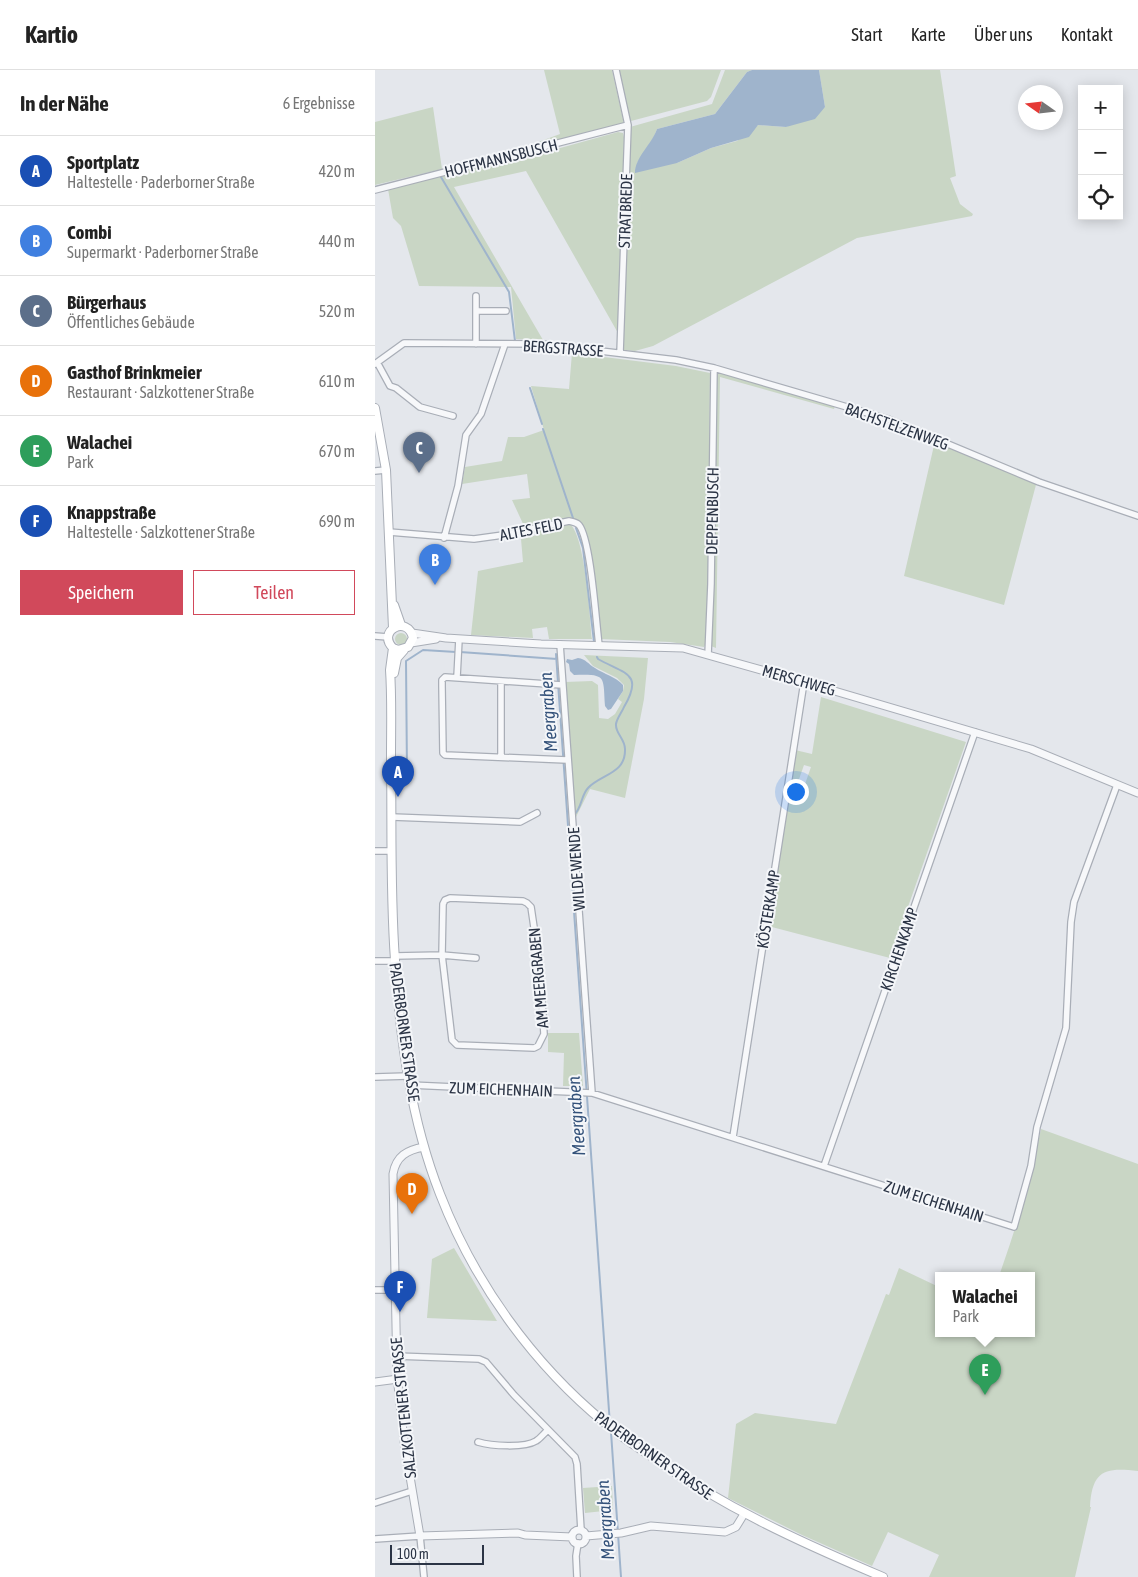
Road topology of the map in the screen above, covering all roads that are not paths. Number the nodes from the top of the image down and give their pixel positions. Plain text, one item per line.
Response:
1 (616, 70) edge
2 (628, 125) junction
3 (375, 190) edge
4 (476, 296) dead end
5 (476, 311) junction
6 (506, 312) dead end
7 (476, 344) junction
8 (505, 344) junction
9 (621, 353) junction
10 (650, 356) joint
11 (376, 364) edge
12 (714, 368) junction
13 (375, 408) edge
14 (453, 416) dead end
15 (386, 470) junction
16 (375, 471) edge
17 (1138, 516) edge
18 (389, 532) junction
19 (444, 538) junction
20 (391, 593) junction
21 (401, 626) junction
22 (393, 628) junction
23 (411, 633) junction
24 (375, 636) edge
25 (388, 637) junction
26 (446, 638) junction
27 (459, 639) junction
28 (411, 643) junction
29 (560, 644) junction
30 (599, 646) junction
31 (393, 648) junction
32 (404, 650) junction
33 (708, 654) junction
34 (457, 677) junction
35 (501, 681) junction
36 (391, 682) junction
37 (804, 682) junction
38 (562, 684) junction
39 (975, 732) junction
40 (501, 758) junction
41 (567, 760) junction
42 (1117, 786) junction
43 (1138, 793) edge
44 (537, 813) dead end
45 (392, 817) junction
46 (375, 851) edge
47 (392, 851) junction
48 (442, 955) junction
49 (476, 958) dead end
50 (395, 959) junction
51 (375, 962) edge
52 (408, 1076) junction
53 (375, 1077) edge
54 (409, 1085) junction
55 (592, 1093) junction
56 (733, 1137) junction
57 (424, 1147) junction
58 (824, 1166) junction
59 (375, 1290) edge
60 (395, 1290) junction
61 (396, 1356) junction
62 (397, 1379) junction
63 (375, 1382) edge
64 (548, 1430) junction
65 (478, 1442) dead end
66 (412, 1491) junction
67 (375, 1503) edge
68 (745, 1514) junction
69 (581, 1530) junction
70 (420, 1536) junction
71 (586, 1536) junction
72 (572, 1537) junction
73 (375, 1539) edge
74 (578, 1543) junction
75 (424, 1577) edge
76 (577, 1577) edge
77 (883, 1577) edge

1 - 2 street, STRATBREDE
2 - 3 street, HOFFMANNSBUSCH
2 - 9 street, STRATBREDE
4 - 5 street
5 - 6 street
5 - 7 street
7 - 8 street, BERGSTRASSE
7 - 11 street, BERGSTRASSE
8 - 9 street, BERGSTRASSE
8 - 19 street
9 - 10 street, BERGSTRASSE
10 - 12 street, BACHSTELZENWEG
11 - 14 street
12 - 17 street, BACHSTELZENWEG
12 - 33 street, DEPPENBUSCH
13 - 15 main road
15 - 16 street
15 - 18 main road
18 - 19 street, ALTES FELD
18 - 20 main road
19 - 30 street, ALTES FELD
20 - 21 main road
20 - 22 main road
21 - 22 main road
21 - 23 main road
22 - 25 main road
23 - 26 street, MERSCHWEG
23 - 28 main road
24 - 25 street
25 - 31 main road
26 - 27 street, MERSCHWEG
26 - 28 street, MERSCHWEG
27 - 29 street, MERSCHWEG
27 - 34 street
28 - 32 main road, PADERBORNER STRASSE
29 - 30 street, MERSCHWEG
29 - 38 street, WILDE WENDE
30 - 33 street, MERSCHWEG
31 - 32 main road
31 - 36 main road, PADERBORNER STRASSE
32 - 36 main road, PADERBORNER STRASSE
33 - 37 street, MERSCHWEG
34 - 35 street
34 - 40 street
35 - 38 street
35 - 40 street
36 - 45 main road, PADERBORNER STRASSE
37 - 39 street, MERSCHWEG
37 - 56 street, KÖSTERKAMP
38 - 41 street, WILDE WENDE
39 - 42 street, MERSCHWEG
39 - 58 street, KIRCHENKAMP
40 - 41 street
41 - 55 street, WILDE WENDE
42 - 43 street, MERSCHWEG
42 - 58 street, ZUM EICHENHAIN
44 - 45 street
45 - 47 main road, PADERBORNER STRASSE
46 - 47 street
47 - 50 main road, PADERBORNER STRASSE
48 - 48 street, AM MEERGRABEN
48 - 49 street
48 - 50 street
50 - 51 street
50 - 52 main road, PADERBORNER STRASSE
52 - 53 street
52 - 54 main road, PADERBORNER STRASSE
54 - 55 street, ZUM EICHENHAIN
54 - 57 main road, PADERBORNER STRASSE
55 - 56 street, ZUM EICHENHAIN
56 - 58 street, ZUM EICHENHAIN
57 - 60 street, SALZKOTTENER STRASSE
57 - 68 main road, PADERBORNER STRASSE
59 - 60 street
60 - 61 street, SALZKOTTENER STRASSE
61 - 62 street, SALZKOTTENER STRASSE
61 - 64 street
62 - 63 street
62 - 66 street, SALZKOTTENER STRASSE
64 - 65 street
64 - 69 street
66 - 67 street
66 - 70 street, SALZKOTTENER STRASSE
68 - 71 street
68 - 77 main road, PADERBORNER STRASSE
69 - 71 street
69 - 72 street
70 - 72 street
70 - 73 street
70 - 75 street, SALZKOTTENER STRASSE
71 - 74 street
72 - 74 street
74 - 76 street

